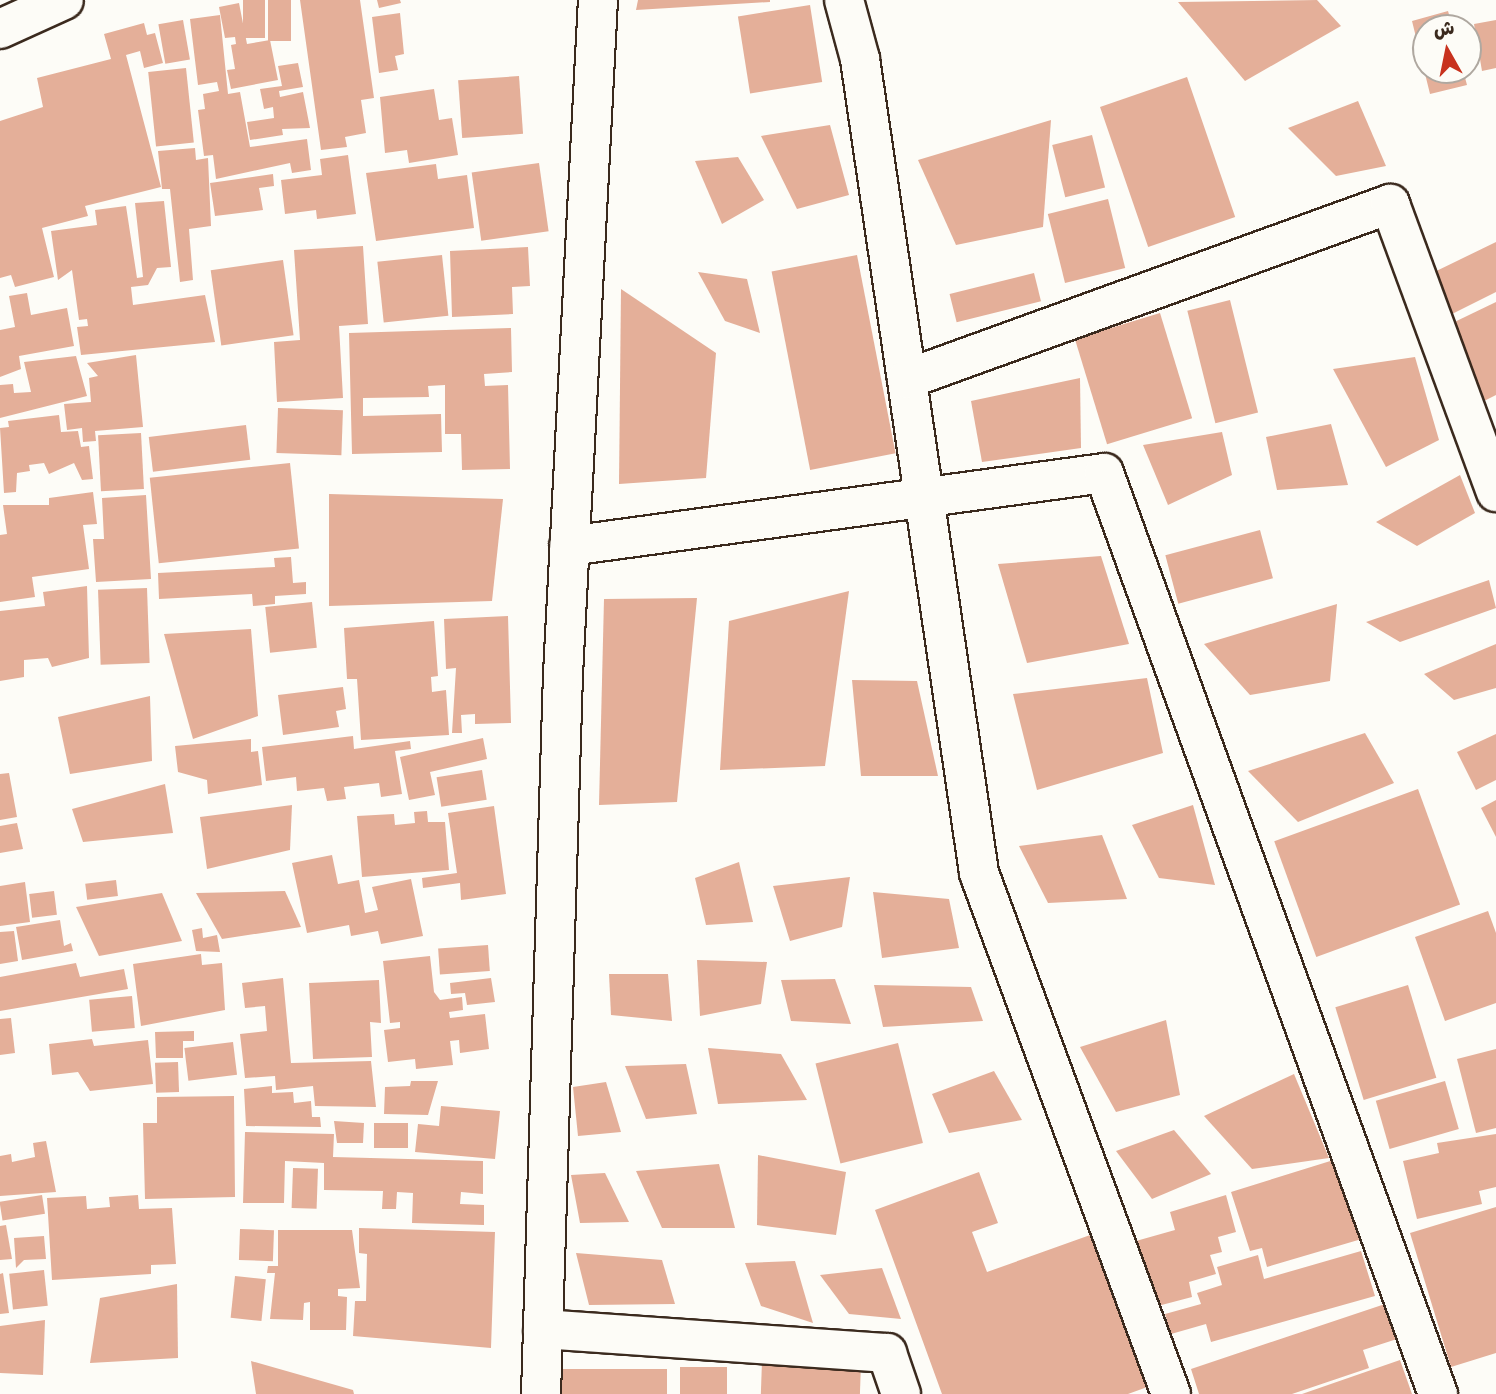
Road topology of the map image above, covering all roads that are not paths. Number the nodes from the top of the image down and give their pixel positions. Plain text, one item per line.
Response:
1 (64, 0) edge
2 (598, 0) edge
3 (844, 0) edge
4 (0, 29) edge
5 (907, 379) junction
6 (1496, 492) edge
7 (924, 497) junction
8 (569, 546) junction
9 (542, 1329) junction
10 (887, 1353) junction
11 (541, 1394) edge
12 (885, 1394) edge
13 (901, 1394) edge
14 (1171, 1394) edge
15 (1438, 1394) edge

1 - 4 street
2 - 8 street
3 - 5 street
5 - 6 street
5 - 7 street
7 - 8 street
7 - 14 street
7 - 15 street
8 - 9 street
9 - 10 street
9 - 11 street
10 - 12 street
10 - 13 street

